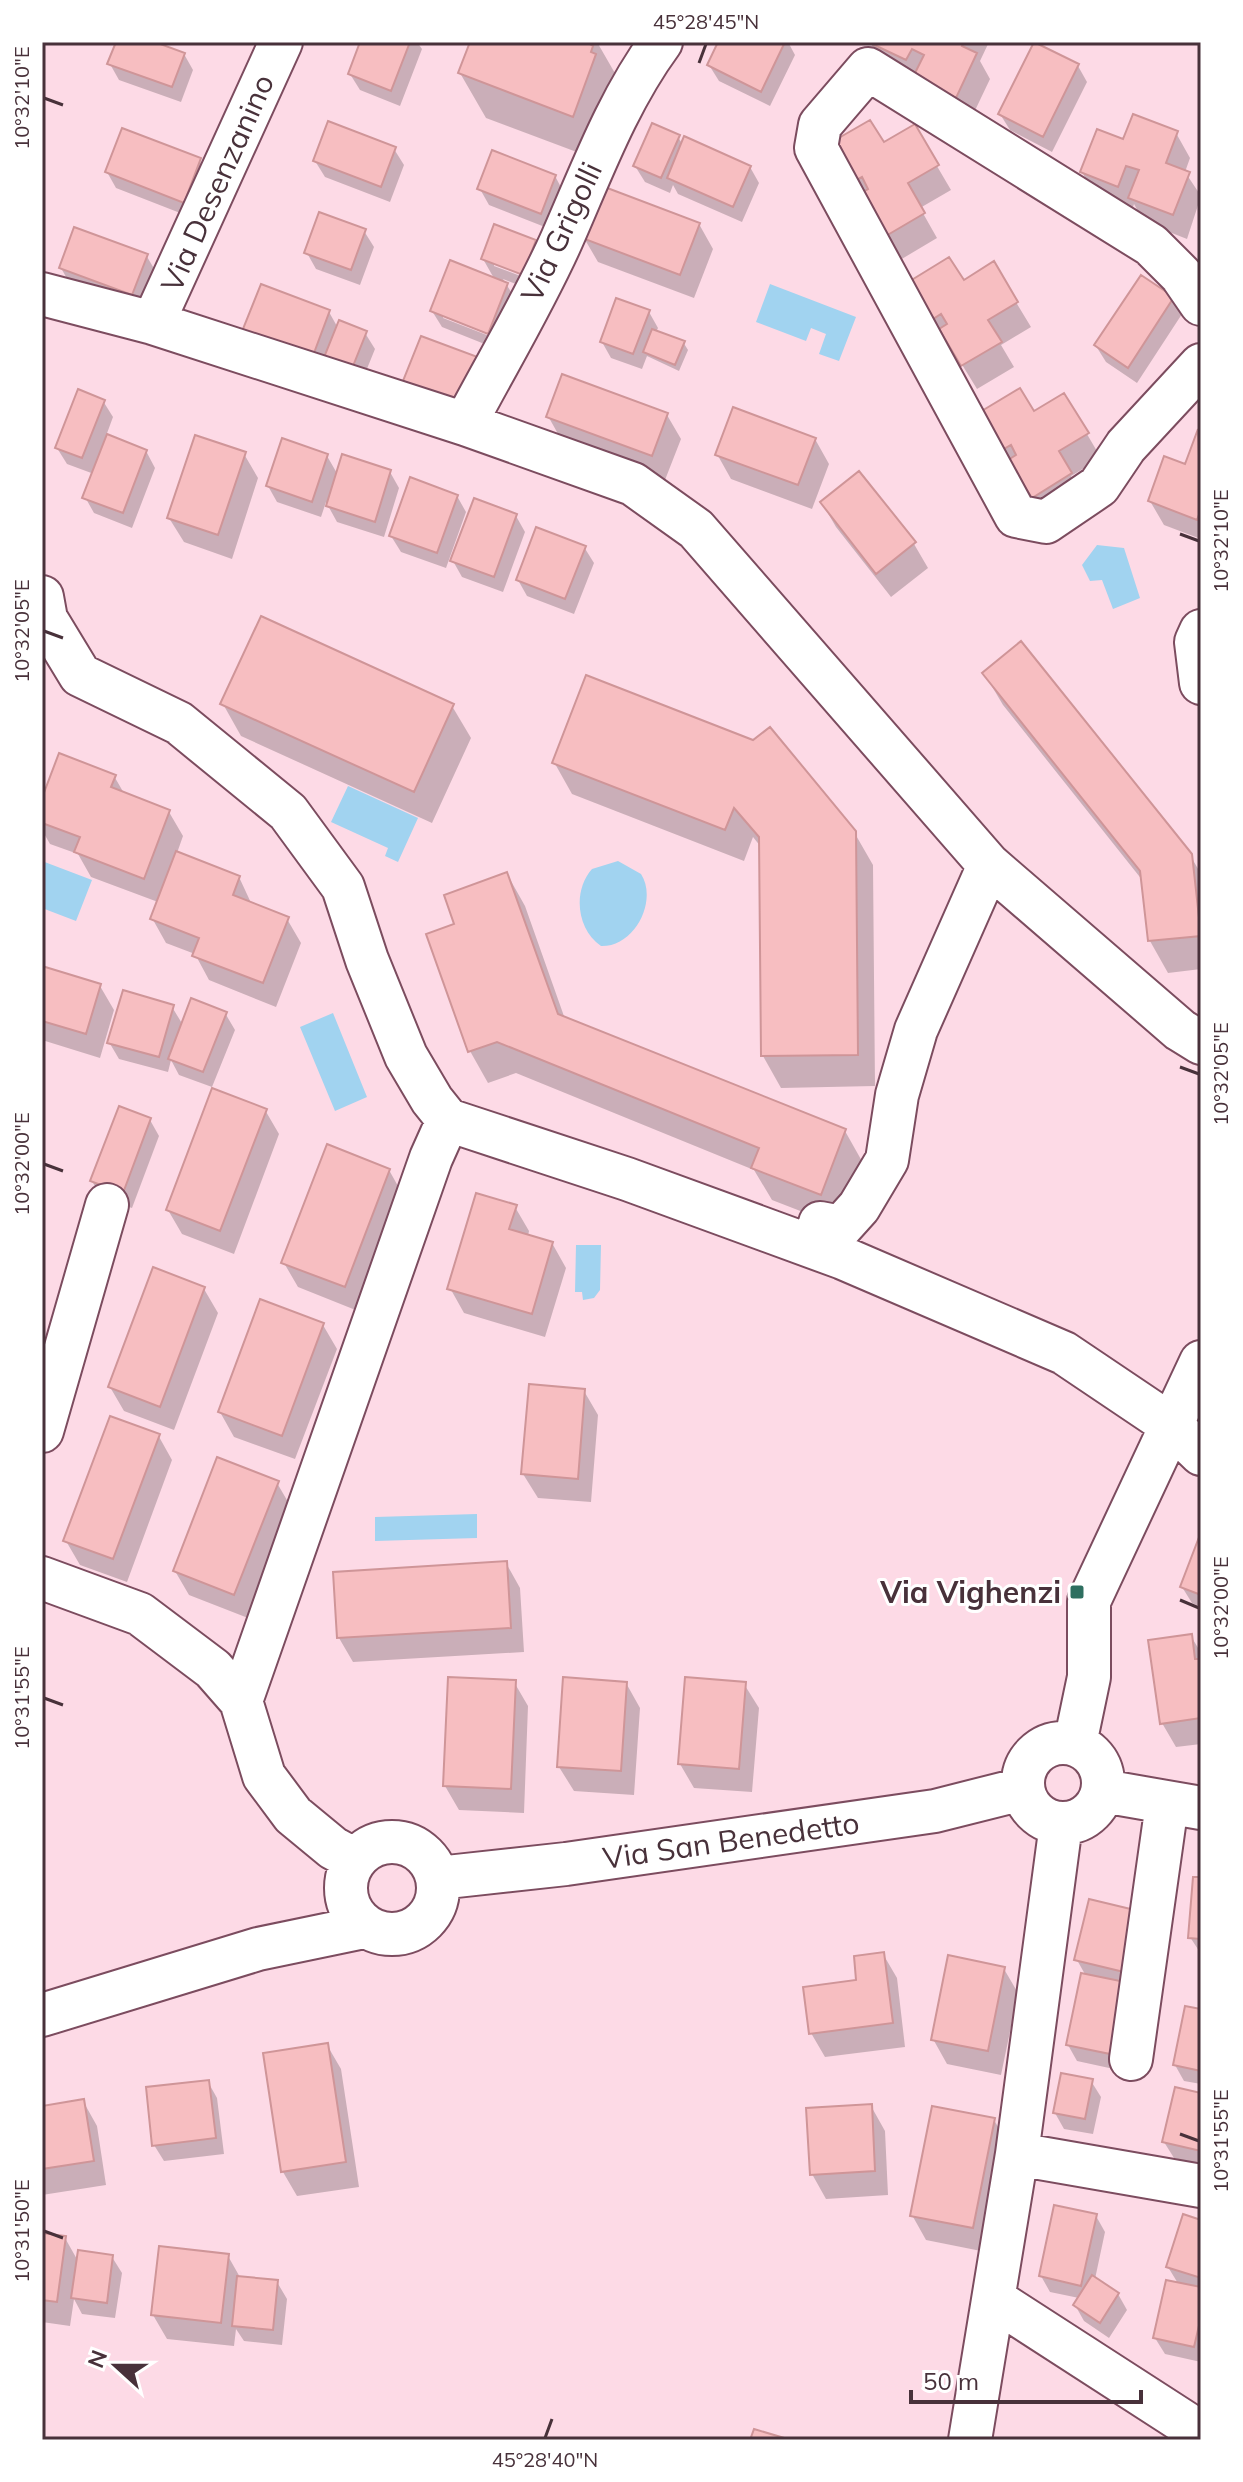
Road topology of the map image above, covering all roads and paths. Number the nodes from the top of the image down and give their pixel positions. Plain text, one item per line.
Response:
1 (281, 42) edge
2 (661, 42) edge
3 (42, 294) edge
4 (1201, 304) edge
5 (153, 323) junction
6 (1201, 365) edge
7 (465, 424) junction
8 (42, 597) edge
9 (1201, 631) edge
10 (61, 676) edge
11 (1201, 683) edge
12 (989, 865) junction
13 (1201, 1043) edge
14 (448, 1120) junction
15 (107, 1205) dead end
16 (820, 1223) dead end
17 (1201, 1362) edge
18 (1171, 1425) junction
19 (42, 1431) edge
20 (1201, 1454) edge
21 (42, 1578) edge
22 (241, 1701) junction
23 (1075, 1744) junction
24 (1022, 1789) junction
25 (1103, 1791) junction
26 (1184, 1806) edge
27 (1061, 1824) junction
28 (438, 1878) junction
29 (355, 1893) junction
30 (42, 2015) edge
31 (1131, 2059) dead end
32 (1017, 2154) junction
33 (1201, 2186) edge
34 (995, 2300) junction
35 (1201, 2433) edge
36 (970, 2440) edge

1 - 5 street, Via Desenzanino
2 - 7 street, Via Grigolli
3 - 5 street
4 - 6 street
5 - 7 street
7 - 12 street
8 - 10 street
9 - 11 street
10 - 14 street
12 - 13 street
12 - 16 street
14 - 18 street
14 - 22 street
15 - 19 street
17 - 18 street
18 - 20 street
18 - 23 street
21 - 22 street
22 - 29 street
23 - 24 street
23 - 25 street
24 - 27 street
24 - 28 street, Via San Benedetto
25 - 26 street
25 - 27 street
26 - 31 street
27 - 32 street
28 - 29 street
28 - 29 street
29 - 30 street
32 - 33 street
32 - 34 street
34 - 35 street
34 - 36 street

